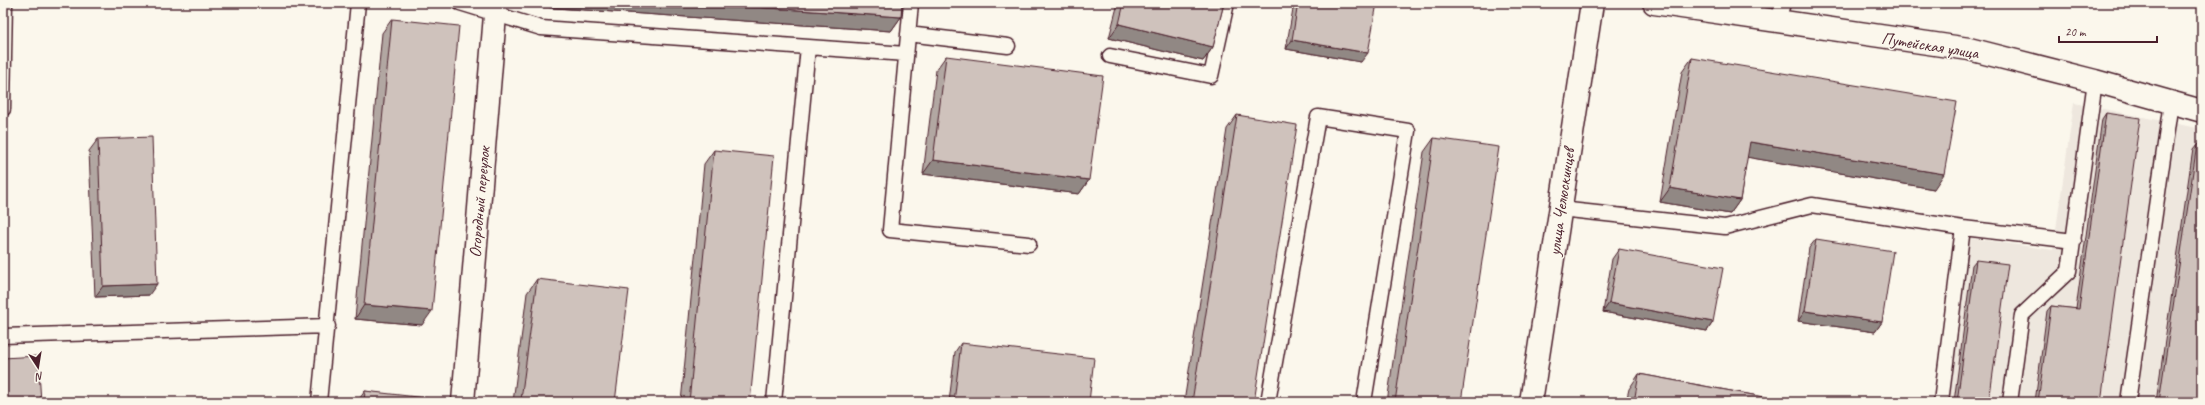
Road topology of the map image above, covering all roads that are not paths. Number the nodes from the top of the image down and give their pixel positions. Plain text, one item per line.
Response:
1 (5, 3) edge
2 (358, 3) edge
3 (460, 3) edge
4 (911, 3) edge
5 (1227, 3) edge
6 (1592, 3) edge
7 (1654, 3) edge
8 (1711, 7) edge
9 (496, 8) edge
10 (1781, 12) edge
11 (908, 34) junction
12 (1008, 46) dead end
13 (808, 47) junction
14 (4, 52) edge
15 (906, 54) junction
16 (1110, 56) dead end
17 (2095, 81) junction
18 (2171, 102) junction
19 (3, 109) edge
20 (2202, 111) edge
21 (1560, 209) junction
22 (1963, 228) junction
23 (2074, 241) junction
24 (1029, 244) dead end
25 (328, 326) junction
26 (3, 336) edge
27 (319, 402) edge
28 (463, 402) edge
29 (774, 402) edge
30 (1268, 402) edge
31 (1364, 402) edge
32 (1531, 402) edge
33 (1941, 402) edge
34 (2010, 402) edge
35 (2128, 402) edge

1 - 14 lane
2 - 25 lane
3 - 9 lane
4 - 11 lane
5 - 16 lane
6 - 21 street, улица Челюскинцев
7 - 8 street, Путейская улица
8 - 10 street, Путейская улица
9 - 13 lane
9 - 28 street, Огородный переулок
10 - 17 street, Путейская улица
11 - 12 lane
11 - 15 lane
13 - 15 lane
13 - 29 lane
14 - 19 lane
15 - 24 lane
17 - 18 street, Путейская улица
17 - 23 lane
18 - 20 street, Путейская улица
18 - 35 lane
21 - 22 lane
21 - 32 street, улица Челюскинцев
22 - 23 lane
22 - 33 lane
23 - 34 lane
25 - 26 lane
25 - 27 lane
30 - 31 lane

